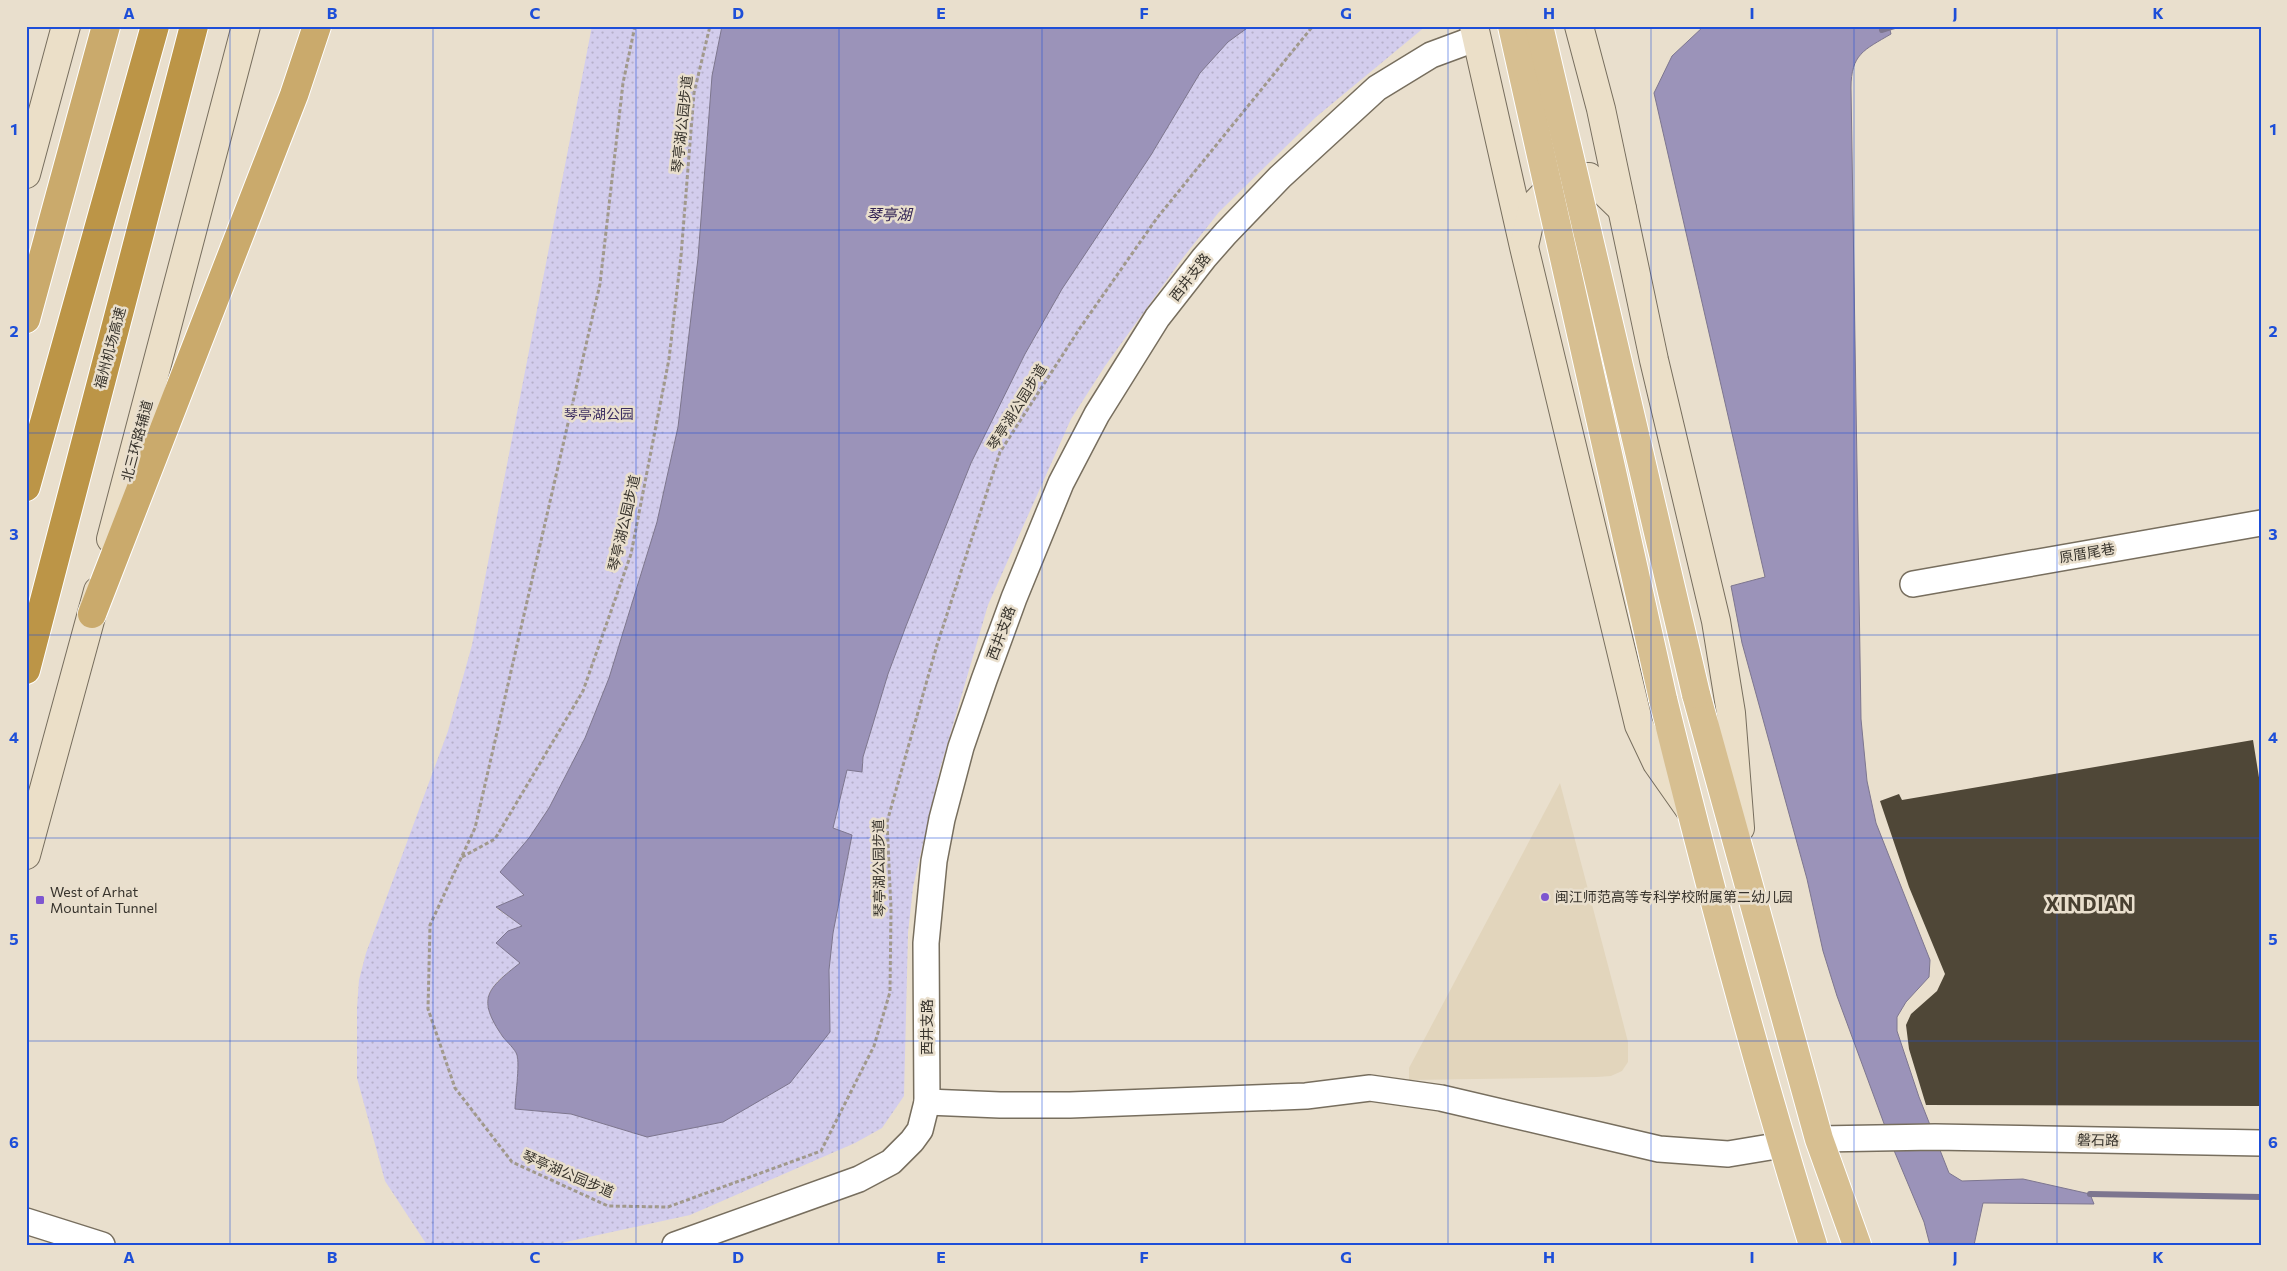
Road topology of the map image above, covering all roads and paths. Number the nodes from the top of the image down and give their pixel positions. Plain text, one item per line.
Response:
1 (66, 26) edge
2 (106, 26) edge
3 (150, 26) edge
4 (155, 26) edge
5 (194, 26) edge
6 (200, 26) edge
7 (246, 26) edge
8 (317, 26) edge
9 (635, 26) edge
10 (710, 26) edge
11 (1313, 26) edge
12 (1512, 26) edge
13 (1539, 26) edge
14 (1579, 26) edge
15 (1476, 32) edge
16 (187, 53) junction
17 (138, 93) junction
18 (26, 174) edge
19 (1622, 209) junction
20 (1524, 246) junction
21 (26, 319) edge
22 (26, 488) edge
23 (2261, 523) edge
24 (1913, 584) dead end
25 (92, 614) junction
26 (26, 670) edge
27 (1690, 810) junction
28 (26, 855) edge
29 (461, 858) junction
30 (1743, 864) junction
31 (927, 1102) junction
32 (1820, 1139) junction
33 (2261, 1143) edge
34 (1782, 1145) junction
35 (26, 1221) edge
36 (102, 1245) edge
37 (675, 1245) edge
38 (1813, 1245) edge
39 (1857, 1245) edge

1 - 18 main road
2 - 21 highway
3 - 17 highway
4 - 17 highway
5 - 16 highway, 福州机场高速
6 - 16 highway
7 - 25 main road, 北三环路辅道
8 - 25 highway
9 - 29 path, 琴亭湖公园步道
10 - 29 path, 琴亭湖公园步道
11 - 29 path, 琴亭湖公园步道
12 - 27 main road, bridge
13 - 30 main road, bridge
14 - 19 main road
15 - 20 main road
15 - 31 street, 西井支路
16 - 26 highway, 福州机场高速
17 - 22 highway
19 - 20 main road
19 - 30 main road
20 - 27 main road
23 - 24 street, 原厝尾巷
25 - 28 main road, 北三环路辅道
27 - 34 main road
30 - 32 main road
31 - 34 street
31 - 37 street, 西井支路
32 - 33 street, 磐石路
32 - 39 main road
34 - 38 main road
35 - 36 street

